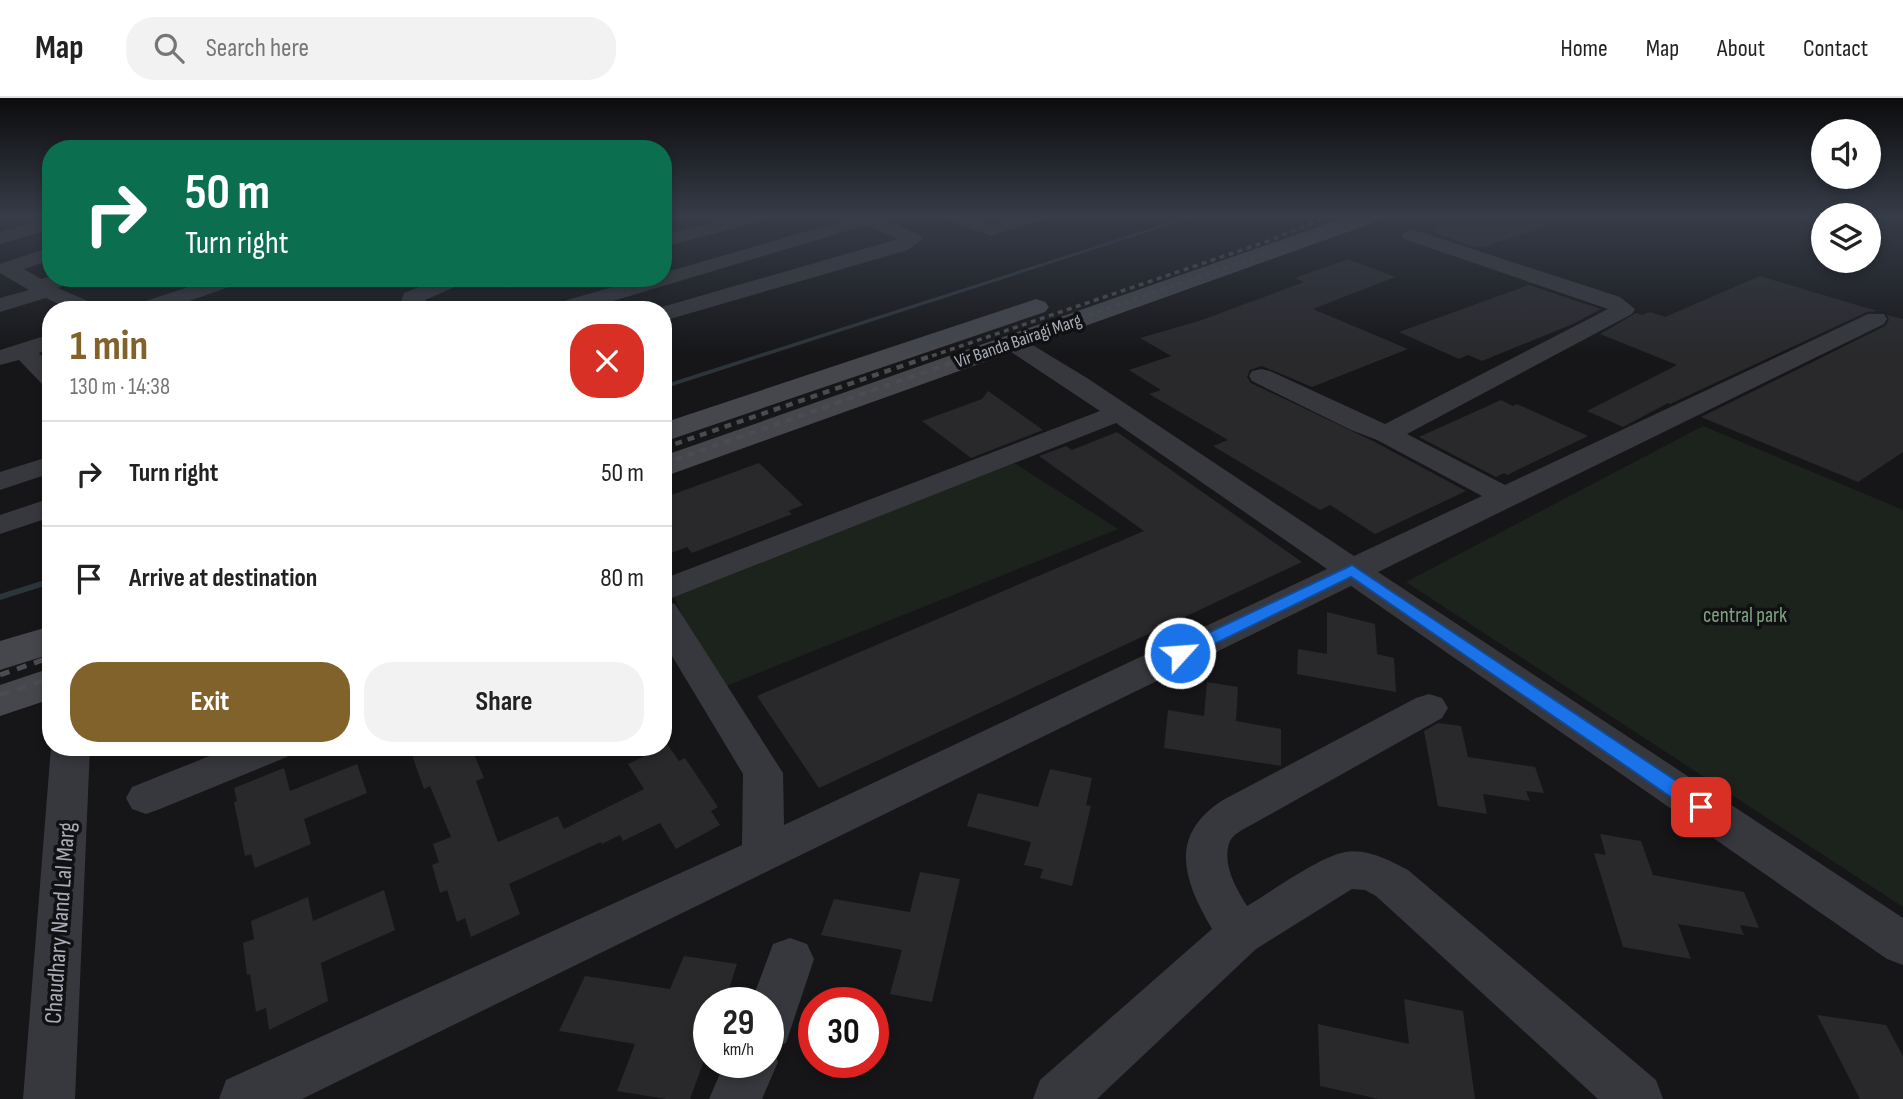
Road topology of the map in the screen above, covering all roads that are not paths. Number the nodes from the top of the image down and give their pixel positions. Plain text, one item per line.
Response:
1 (22, 262) edge
2 (722, 262) edge
3 (846, 262) edge
4 (1169, 262) edge
5 (1242, 262) edge
6 (1491, 262) edge
7 (7, 276) edge
8 (672, 278) edge
9 (48, 287) edge
10 (210, 287) edge
11 (438, 287) edge
12 (644, 287) edge
13 (44, 289) junction
14 (1081, 292) dead end
15 (70, 301) edge
16 (168, 301) edge
17 (412, 301) edge
18 (601, 301) edge
19 (1055, 301) dead end
20 (0, 305) edge
21 (672, 311) edge
22 (1877, 319) dead end
23 (1013, 343) junction
24 (42, 344) edge
25 (12, 354) edge
26 (42, 373) edge
27 (1261, 376) dead end
28 (1119, 413) junction
29 (672, 430) edge
30 (1387, 434) junction
31 (672, 464) edge
32 (42, 467) edge
33 (0, 481) edge
34 (1504, 497) junction
35 (42, 511) edge
36 (0, 525) edge
37 (1352, 570) junction
38 (672, 587) edge
39 (672, 626) edge
40 (42, 642) edge
41 (0, 656) edge
42 (42, 686) edge
43 (0, 701) edge
44 (1429, 708) dead end
45 (70, 756) edge
46 (251, 756) edge
47 (146, 798) dead end
48 (763, 856) junction
49 (1240, 934) junction
50 (1903, 944) edge
51 (790, 960) dead end
52 (781, 987) edge
53 (745, 1078) edge
54 (49, 1099) edge
55 (245, 1099) edge
56 (735, 1099) edge
57 (1059, 1099) edge
58 (1637, 1099) edge

1 - 7 street
2 - 8 street
3 - 21 street
4 - 14 main road, Vir Banda Bairagi Marg
5 - 23 main road, Vir Banda Bairagi Marg
6 - 30 street
7 - 13 street
9 - 13 street
10 - 16 street
11 - 17 street
12 - 18 street
13 - 15 street
13 - 20 street
19 - 29 main road, Vir Banda Bairagi Marg
22 - 34 street
23 - 28 street
23 - 31 main road, Vir Banda Bairagi Marg
24 - 25 street
25 - 26 street
27 - 30 street
28 - 37 street
28 - 38 street
30 - 34 street
32 - 33 street
34 - 37 street
35 - 36 street
37 - 48 street
37 - 50 street
39 - 48 street
40 - 41 main road
42 - 43 main road
44 - 49 street
45 - 54 street, Chaudhary Nand Lal Marg
46 - 47 street
48 - 55 street
49 - 57 street
49 - 58 street
51 - 52 street
53 - 56 street

